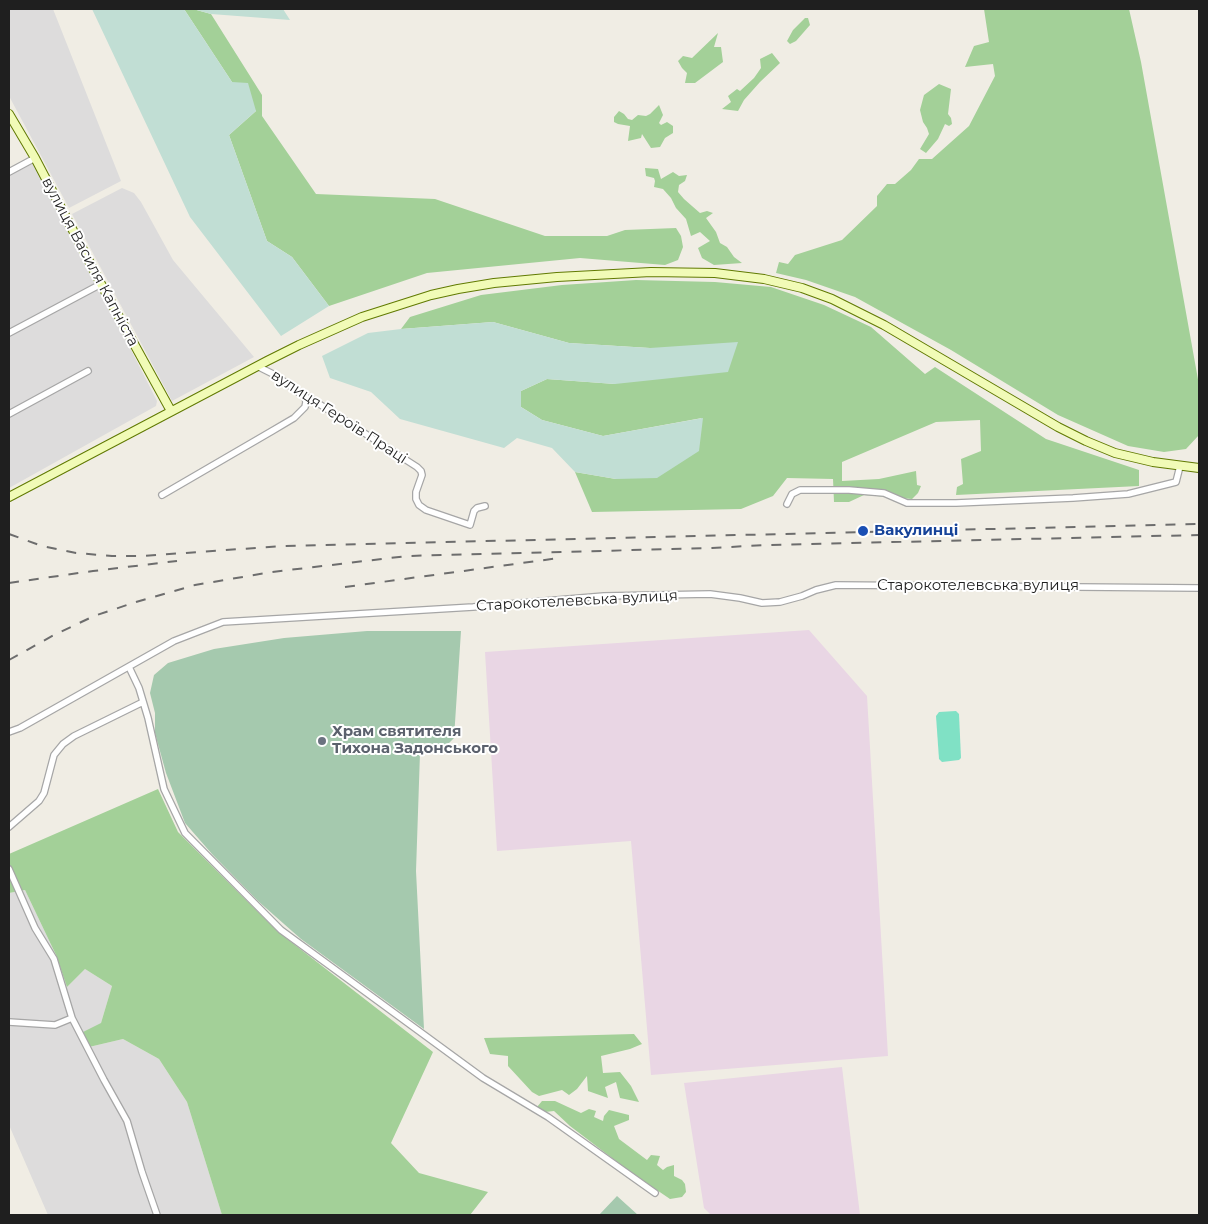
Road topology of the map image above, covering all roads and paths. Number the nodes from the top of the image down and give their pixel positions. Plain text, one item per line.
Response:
1 (9, 114) edge
2 (34, 158) junction
3 (9, 172) edge
4 (101, 284) junction
5 (9, 333) edge
6 (257, 366) junction
7 (88, 371) dead end
8 (305, 397) junction
9 (170, 411) junction
10 (9, 414) edge
11 (1180, 466) junction
12 (1199, 468) edge
13 (162, 495) dead end
14 (9, 497) edge
15 (787, 504) dead end
16 (485, 506) dead end
17 (1199, 588) edge
18 (129, 667) junction
19 (143, 702) junction
20 (9, 732) edge
21 (9, 827) edge
22 (9, 869) edge
23 (72, 1018) junction
24 (9, 1022) edge
25 (656, 1193) dead end
26 (156, 1215) edge

1 - 2 main road, вулиця Василя Капніста
2 - 3 street
2 - 4 main road, вулиця Василя Капніста
4 - 5 street
4 - 9 main road, вулиця Василя Капніста
6 - 8 street, вулиця Героїв Праці
6 - 9 main road, вулиця Героїв Праці
6 - 11 main road, вулиця Героїв Праці
7 - 10 street
8 - 13 street
8 - 16 street, вулиця Героїв Праці
9 - 14 main road, вулиця Героїв Праці
11 - 12 main road, вулиця Героїв Праці
11 - 15 street
17 - 18 street, Старокотелевська вулиця
18 - 19 street
18 - 20 street, Старокотелевська вулиця
19 - 21 street
19 - 25 street
22 - 23 street
23 - 24 street
23 - 26 street

